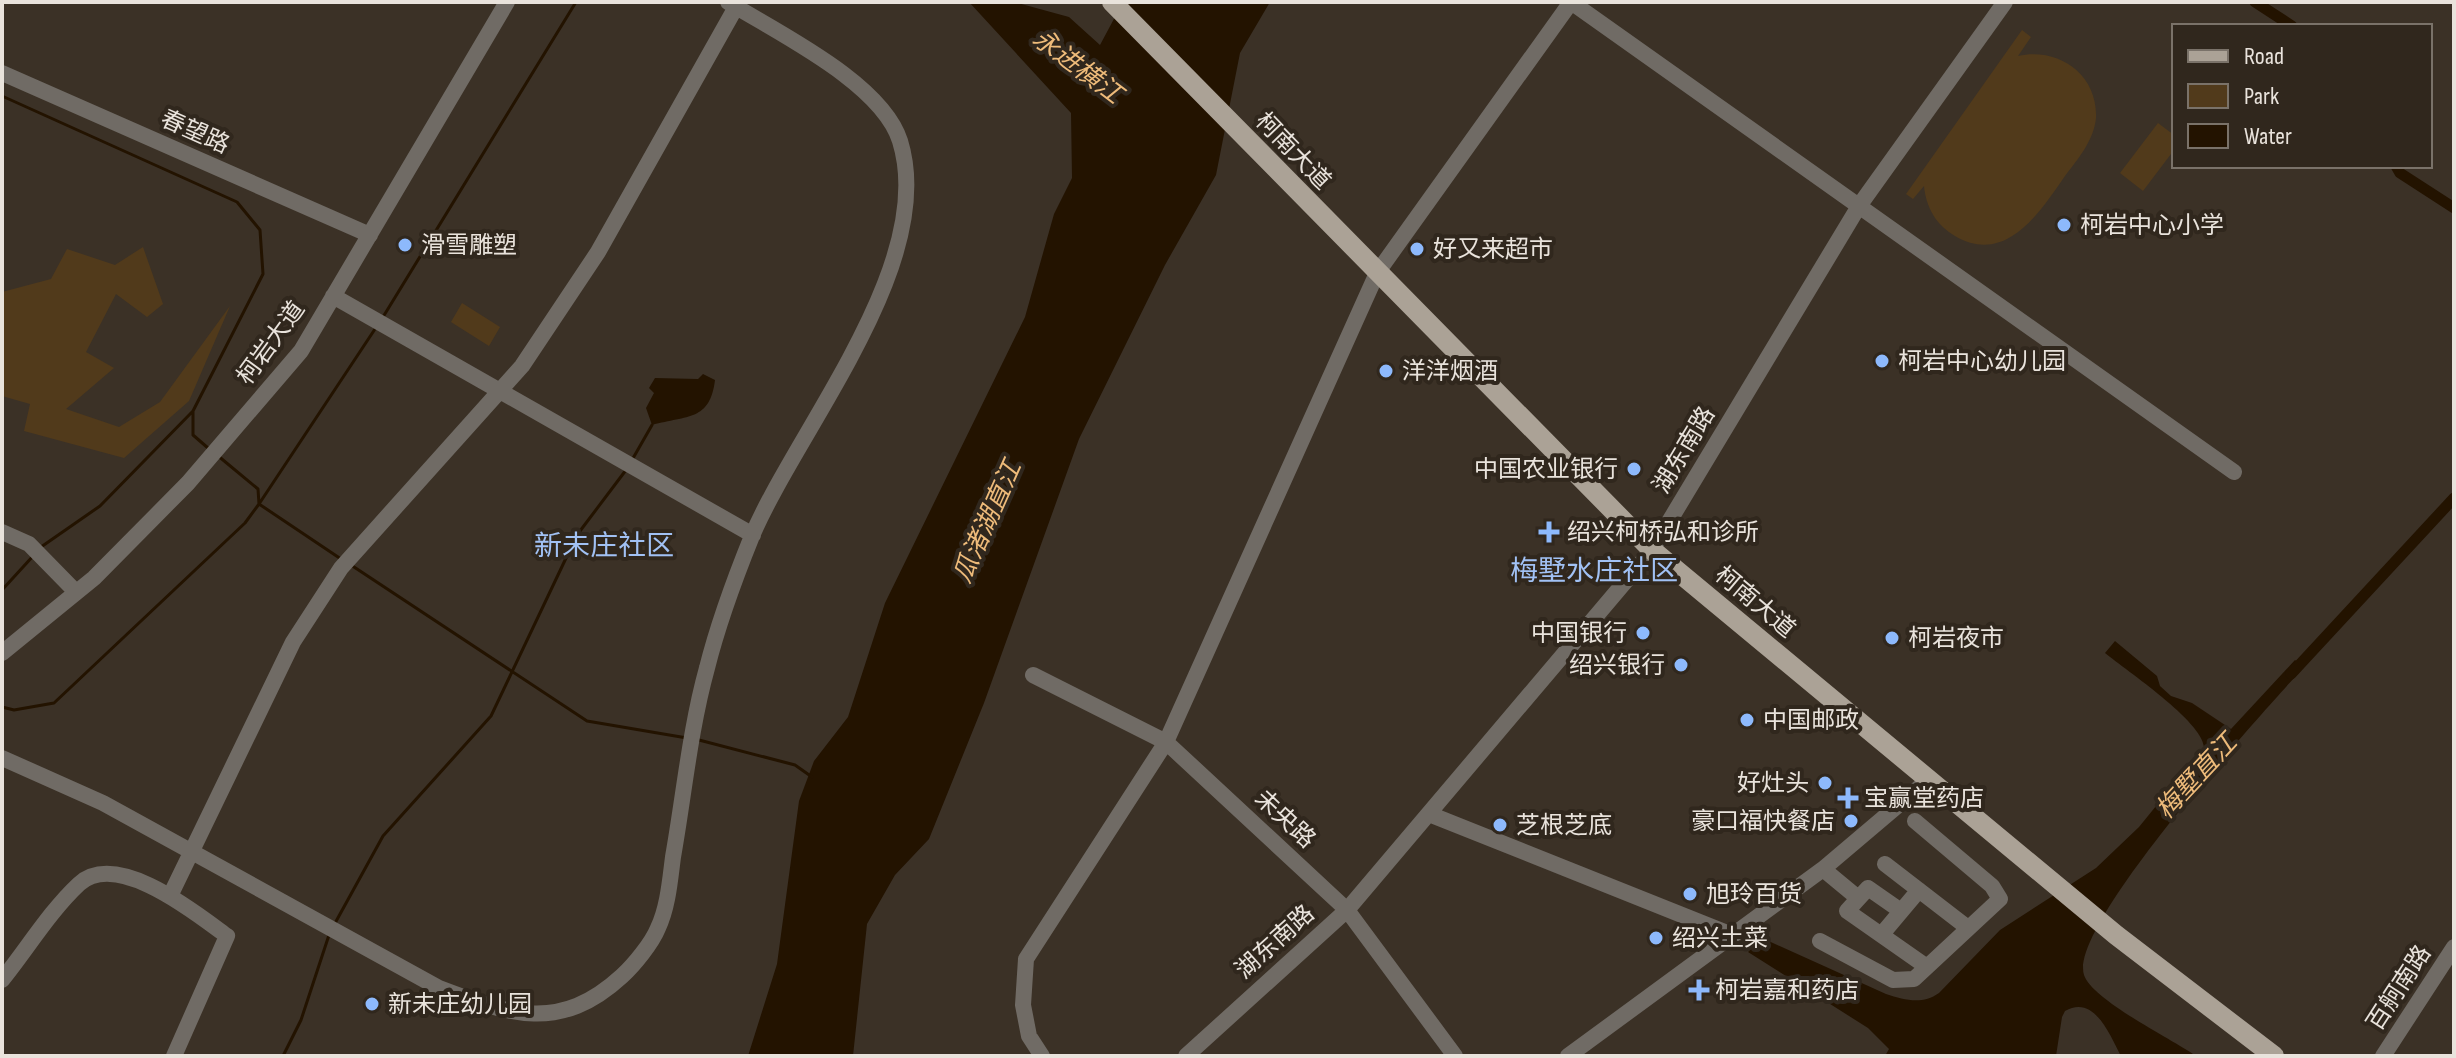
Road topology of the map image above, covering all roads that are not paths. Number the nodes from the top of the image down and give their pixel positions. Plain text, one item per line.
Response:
1 (507, 2) edge
2 (1112, 2) edge
3 (1571, 2) edge
4 (2005, 2) edge
5 (732, 4) edge
6 (2, 73) edge
7 (1859, 206) junction
8 (370, 235) junction
9 (1377, 273) junction
10 (333, 296) junction
11 (499, 391) junction
12 (2234, 472) dead end
13 (2, 532) edge
14 (753, 535) junction
15 (1652, 550) junction
16 (76, 592) junction
17 (2, 653) edge
18 (1033, 675) dead end
19 (1166, 742) junction
20 (2, 758) edge
21 (1928, 780) junction
22 (1429, 814) junction
23 (1915, 821) dead end
24 (190, 849) junction
25 (1885, 864) dead end
26 (1823, 869) junction
27 (1919, 890) junction
28 (171, 894) junction
29 (1858, 898) junction
30 (1347, 910) junction
31 (1901, 911) junction
32 (1968, 928) junction
33 (1882, 934) junction
34 (1732, 935) junction
35 (1820, 941) dead end
36 (2454, 947) edge
37 (1927, 967) junction
38 (2, 980) edge
39 (174, 1056) edge
40 (1042, 1056) edge
41 (1186, 1056) edge
42 (1455, 1056) edge
43 (1568, 1056) edge
44 (2274, 1056) edge
45 (2383, 1056) edge

1 - 8 street, 柯岩大道
2 - 9 main road, 柯南大道
3 - 7 street
3 - 9 street
4 - 7 street, 湖东南路
5 - 11 street
5 - 14 street
6 - 8 street, 春望路
7 - 12 street
7 - 15 street, 湖东南路
8 - 10 street, 柯岩大道
9 - 15 main road, 柯南大道
9 - 19 street
10 - 11 street
10 - 16 street, 柯岩大道
11 - 14 street
11 - 24 street
13 - 16 street
14 - 24 street
15 - 21 main road, 柯南大道
15 - 22 street, 湖东南路
16 - 17 street, 柯岩大道
18 - 19 street, 未央路
19 - 30 street, 未央路
19 - 40 street
20 - 24 street
21 - 26 street
21 - 44 main road, 柯南大道
22 - 30 street, 湖东南路
22 - 34 street
23 - 32 street
24 - 28 street
25 - 27 street
26 - 29 street
26 - 34 street
27 - 31 street
27 - 32 street
28 - 38 street
28 - 39 street
29 - 31 street
29 - 33 street
30 - 41 street, 湖东南路
30 - 42 street, 未央路
31 - 33 street
32 - 37 street
33 - 37 street
34 - 43 street
35 - 37 street
36 - 45 street, 百舸南路

